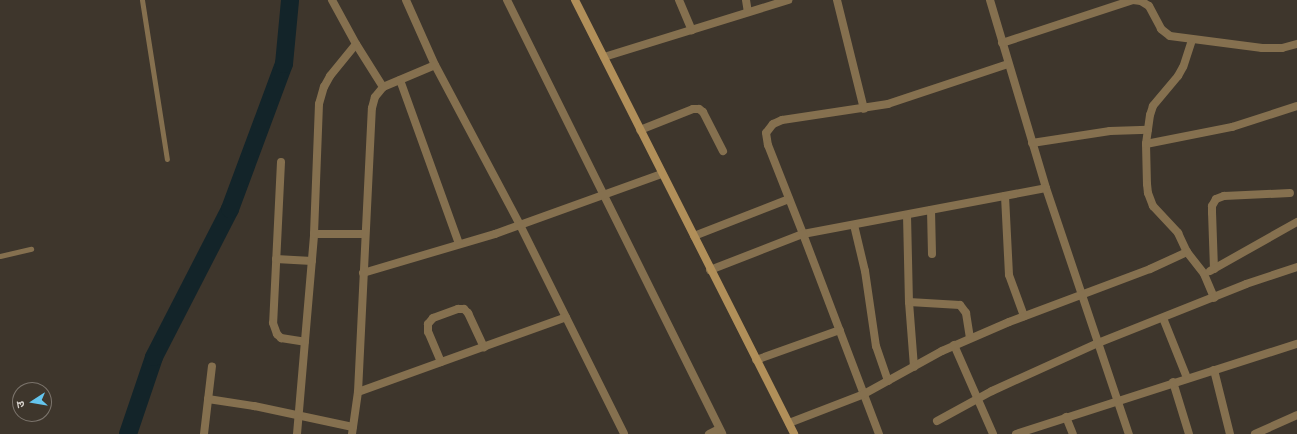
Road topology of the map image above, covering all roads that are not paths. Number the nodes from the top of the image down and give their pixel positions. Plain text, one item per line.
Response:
1 (142, 0) edge
2 (332, 0) edge
3 (406, 0) edge
4 (507, 0) edge
5 (574, 0) edge
6 (678, 0) edge
7 (746, 0) edge
8 (788, 0) edge
9 (837, 0) edge
10 (990, 0) edge
11 (748, 12) junction
12 (692, 30) junction
13 (1192, 40) junction
14 (1002, 43) junction
15 (356, 44) junction
16 (1297, 44) edge
17 (604, 57) junction
18 (1008, 64) junction
19 (435, 65) junction
20 (400, 80) junction
21 (383, 87) junction
22 (1297, 106) edge
23 (864, 109) junction
24 (640, 130) junction
25 (1148, 130) junction
26 (1032, 143) junction
27 (1146, 144) junction
28 (723, 151) dead end
29 (167, 159) dead end
30 (281, 162) dead end
31 (662, 174) junction
32 (1046, 188) junction
33 (1290, 193) dead end
34 (604, 196) junction
35 (1005, 196) junction
36 (789, 199) junction
37 (931, 210) junction
38 (907, 215) junction
39 (1297, 222) edge
40 (520, 225) junction
41 (854, 225) junction
42 (314, 234) junction
43 (365, 234) junction
44 (804, 234) junction
45 (694, 236) junction
46 (459, 244) junction
47 (31, 249) dead end
48 (1187, 252) junction
49 (932, 254) dead end
50 (0, 256) edge
51 (276, 259) junction
52 (312, 261) junction
53 (1297, 267) edge
54 (1214, 269) junction
55 (710, 270) junction
56 (364, 273) junction
57 (1204, 274) junction
58 (1081, 295) junction
59 (1214, 298) junction
60 (909, 302) junction
61 (1024, 316) junction
62 (566, 317) junction
63 (1163, 318) junction
64 (840, 330) junction
65 (970, 338) junction
66 (305, 342) junction
67 (1098, 343) junction
68 (1297, 344) edge
69 (954, 346) junction
70 (484, 347) junction
71 (756, 360) junction
72 (441, 362) junction
73 (212, 366) dead end
74 (914, 367) junction
75 (1214, 370) junction
76 (1187, 378) junction
77 (888, 381) junction
78 (1173, 382) junction
79 (358, 392) junction
80 (864, 394) junction
81 (208, 399) junction
82 (978, 399) junction
83 (1118, 400) junction
84 (300, 415) junction
85 (1297, 415) edge
86 (1066, 417) junction
87 (937, 421) dead end
88 (789, 423) junction
89 (352, 430) edge
90 (721, 431) edge
91 (204, 434) edge
92 (297, 434) edge
93 (624, 434) edge
94 (709, 434) edge
95 (794, 434) edge
96 (880, 434) edge
97 (994, 434) edge
98 (1016, 434) edge
99 (1073, 434) edge
100 (1129, 434) edge
101 (1189, 434) edge
102 (1230, 434) edge
103 (1255, 434) edge

1 - 29 lane
2 - 15 street
3 - 19 street
4 - 34 street
5 - 17 main road
6 - 12 street
7 - 11 street
8 - 11 street
9 - 23 street
10 - 14 street
11 - 12 street
12 - 17 street
13 - 14 street
13 - 16 street
13 - 25 street
14 - 18 street
15 - 21 street
15 - 42 street
17 - 24 main road
18 - 23 street
18 - 26 street
19 - 20 street
19 - 40 street
20 - 21 street
20 - 46 street
21 - 43 street
22 - 27 street
23 - 36 street
24 - 28 street
24 - 31 main road
25 - 26 street
25 - 27 street
26 - 32 street
27 - 48 street
30 - 51 street
31 - 34 street
31 - 45 main road
32 - 35 street
32 - 58 street
33 - 54 street
34 - 40 street
34 - 90 street
35 - 37 street
35 - 61 street
36 - 44 street
36 - 45 street
37 - 38 street
37 - 49 street
38 - 41 street
38 - 60 street
39 - 54 street
40 - 46 street
40 - 62 street
41 - 44 street
41 - 77 street
42 - 43 street
42 - 52 street
43 - 56 street
44 - 55 street
44 - 64 street
45 - 55 main road
46 - 56 street
47 - 50 lane
48 - 57 street
48 - 58 street
51 - 52 street
51 - 66 street
52 - 66 street
53 - 59 street
54 - 57 street
55 - 71 main road
56 - 79 street
57 - 59 street
58 - 61 street
58 - 67 street
59 - 63 street
60 - 65 street
60 - 74 street
61 - 65 street
62 - 70 street
62 - 93 street
63 - 67 street
63 - 76 street
64 - 71 street
64 - 80 street
65 - 69 street
66 - 84 street
67 - 82 street
67 - 83 street
68 - 75 street
69 - 74 street
69 - 82 street
70 - 72 street
70 - 72 street
71 - 88 main road
72 - 79 street
73 - 81 street
74 - 77 street
75 - 76 street
75 - 102 street
76 - 78 street
77 - 80 street
78 - 83 street
78 - 101 street
79 - 89 street
80 - 88 street
80 - 96 street
81 - 84 street
81 - 91 street
82 - 87 street
82 - 97 street
83 - 86 street
83 - 100 street
84 - 89 street
84 - 92 street
85 - 103 street
86 - 98 street
86 - 99 street
88 - 95 main road
90 - 94 street

